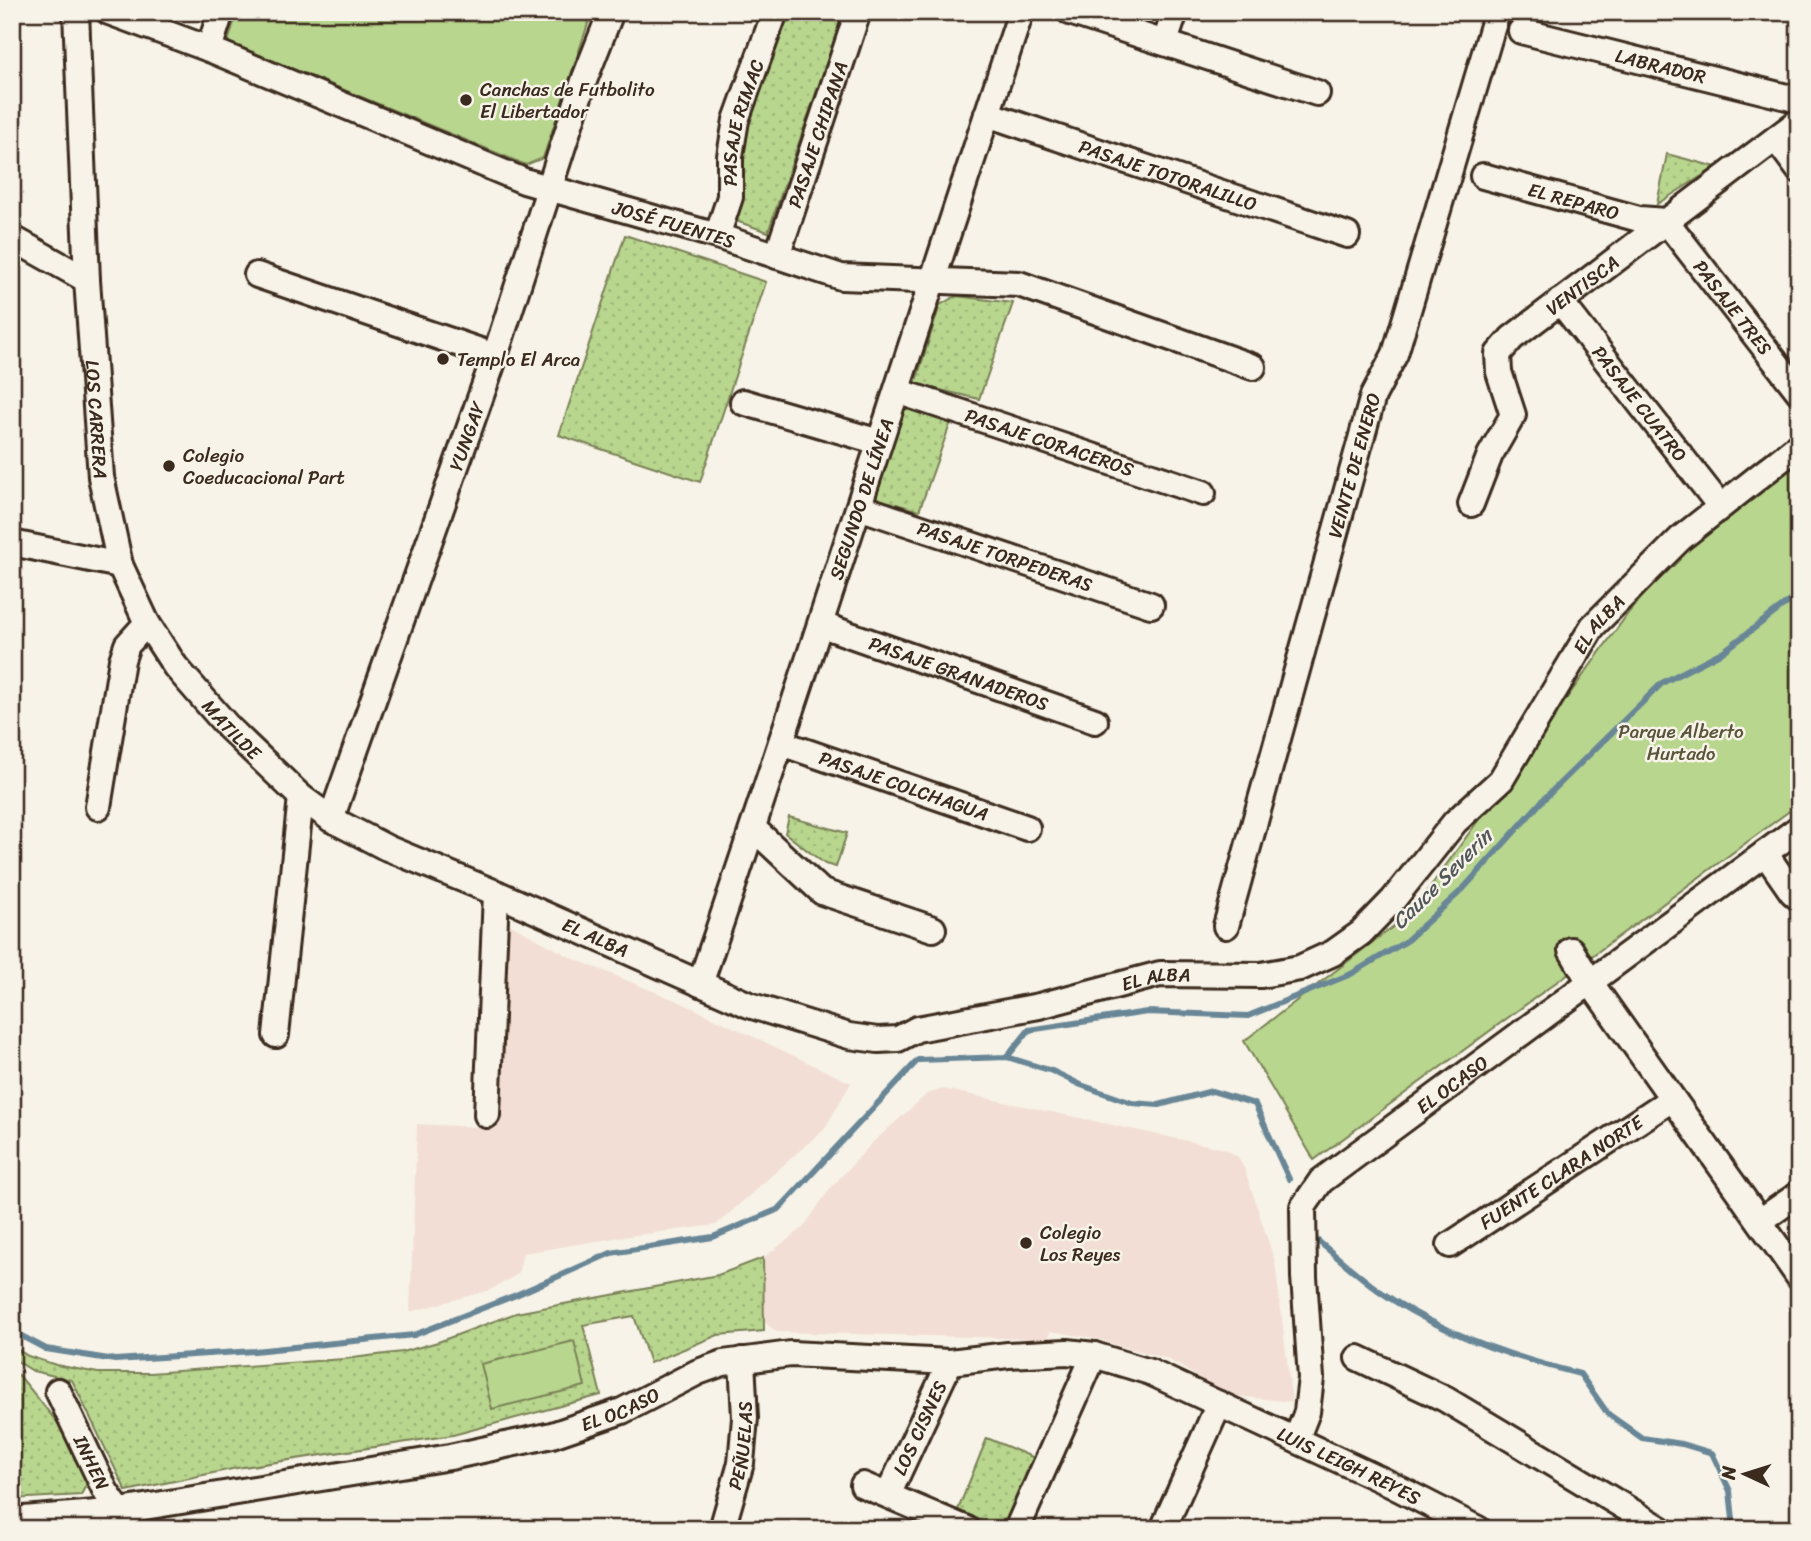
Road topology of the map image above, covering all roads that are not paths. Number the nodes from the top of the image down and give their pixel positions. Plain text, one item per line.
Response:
1 (76, 12) edge
2 (109, 12) edge
3 (221, 12) edge
4 (611, 12) edge
5 (775, 12) edge
6 (858, 12) edge
7 (1021, 12) edge
8 (1070, 12) edge
9 (1175, 12) edge
10 (1497, 12) edge
11 (1521, 30) dead end
12 (1165, 42) junction
13 (209, 49) junction
14 (1317, 93) dead end
15 (1799, 100) edge
16 (987, 114) junction
17 (1799, 121) edge
18 (1776, 139) junction
19 (1799, 170) edge
20 (1483, 176) dead end
21 (551, 187) junction
22 (1666, 221) junction
23 (1348, 235) dead end
24 (717, 236) junction
25 (12, 238) edge
26 (777, 256) junction
27 (257, 275) dead end
28 (87, 281) junction
29 (931, 281) junction
30 (1560, 301) junction
31 (495, 356) junction
32 (1253, 367) dead end
33 (897, 391) junction
34 (1799, 392) edge
35 (743, 402) dead end
36 (879, 442) junction
37 (1799, 445) edge
38 (1203, 493) dead end
39 (1471, 504) dead end
40 (1720, 506) junction
41 (859, 508) junction
42 (12, 543) edge
43 (120, 565) junction
44 (1151, 605) dead end
45 (148, 623) junction
46 (822, 625) junction
47 (1095, 721) dead end
48 (781, 743) junction
49 (301, 797) junction
50 (98, 807) dead end
51 (331, 819) junction
52 (753, 828) junction
53 (1027, 828) dead end
54 (1799, 828) edge
55 (1765, 853) junction
56 (496, 893) junction
57 (1799, 898) edge
58 (1226, 926) dead end
59 (933, 929) dead end
60 (1571, 950) dead end
61 (1590, 982) junction
62 (700, 984) junction
63 (276, 1035) dead end
64 (1672, 1099) junction
65 (487, 1115) dead end
66 (1799, 1194) edge
67 (1760, 1221) junction
68 (1450, 1245) dead end
69 (1799, 1277) edge
70 (1094, 1355) junction
71 (1358, 1358) dead end
72 (742, 1360) junction
73 (950, 1362) junction
74 (58, 1391) dead end
75 (1219, 1404) junction
76 (1296, 1440) junction
77 (863, 1485) dead end
78 (888, 1495) junction
79 (12, 1520) edge
80 (126, 1520) edge
81 (722, 1529) edge
82 (967, 1529) edge
83 (1017, 1529) edge
84 (1163, 1529) edge
85 (1478, 1529) edge
86 (1661, 1529) edge

1 - 28 street, LOS CARRERA
2 - 13 street, JOSÉ FUENTES
3 - 13 street
4 - 21 street, YUNGAY
5 - 24 street, PASAJE RIMAC
6 - 26 street, PASAJE CHIPANA
7 - 16 street, SEGUNDO DE LÍNEA
8 - 12 street
9 - 12 street
10 - 58 street, VEINTE DE ENERO
11 - 15 street, LABRADOR
12 - 14 street
13 - 21 street, JOSÉ FUENTES
16 - 23 street, PASAJE TOTORALILLO
16 - 29 street, SEGUNDO DE LÍNEA
17 - 18 street, VENTISCA
18 - 19 street
18 - 22 street, VENTISCA
20 - 22 street, EL REPARO
21 - 24 street, JOSÉ FUENTES
21 - 31 street, YUNGAY
22 - 30 street, VENTISCA
22 - 34 street, PASAJE TRES
24 - 26 street, JOSÉ FUENTES
25 - 28 street
26 - 29 street, JOSÉ FUENTES
27 - 31 street
28 - 43 street, LOS CARRERA
29 - 32 street, JOSÉ FUENTES
29 - 33 street, SEGUNDO DE LÍNEA
30 - 39 street, VENTISCA
30 - 40 street, PASAJE CUATRO
31 - 51 street, YUNGAY
33 - 36 street, SEGUNDO DE LÍNEA
33 - 38 street, PASAJE CORACEROS
35 - 36 street
36 - 41 street, SEGUNDO DE LÍNEA
37 - 40 street, EL ALBA
40 - 62 street, EL ALBA
41 - 44 street, PASAJE TORPEDERAS
41 - 46 street, SEGUNDO DE LÍNEA
42 - 43 street
43 - 45 street, LOS CARRERA
45 - 49 street, MATILDE
45 - 50 street
46 - 47 street, PASAJE GRANADEROS
46 - 48 street, SEGUNDO DE LÍNEA
48 - 52 street, SEGUNDO DE LÍNEA
48 - 53 street, PASAJE COLCHAGUA
49 - 51 street, MATILDE
49 - 63 street
51 - 56 street, EL ALBA
52 - 59 street
52 - 62 street, SEGUNDO DE LÍNEA
54 - 55 street, EL OCASO
55 - 57 street
55 - 61 street, EL OCASO
56 - 62 street, EL ALBA
56 - 65 street
60 - 61 street
61 - 64 street
61 - 76 street, EL OCASO
64 - 67 street
64 - 68 street, FUENTE CLARA NORTE
66 - 67 street
67 - 69 street
70 - 73 street, EL OCASO
70 - 75 street, EL OCASO
70 - 83 street
71 - 86 street
72 - 73 street, EL OCASO
72 - 80 street, EL OCASO
72 - 81 street, PEÑUELAS
73 - 78 street, LOS CISNES
74 - 80 street, INHEN
75 - 76 street, LUIS LEIGH REYES
75 - 84 street
76 - 85 street, LUIS LEIGH REYES
77 - 78 street
78 - 82 street
79 - 80 street, EL OCASO

